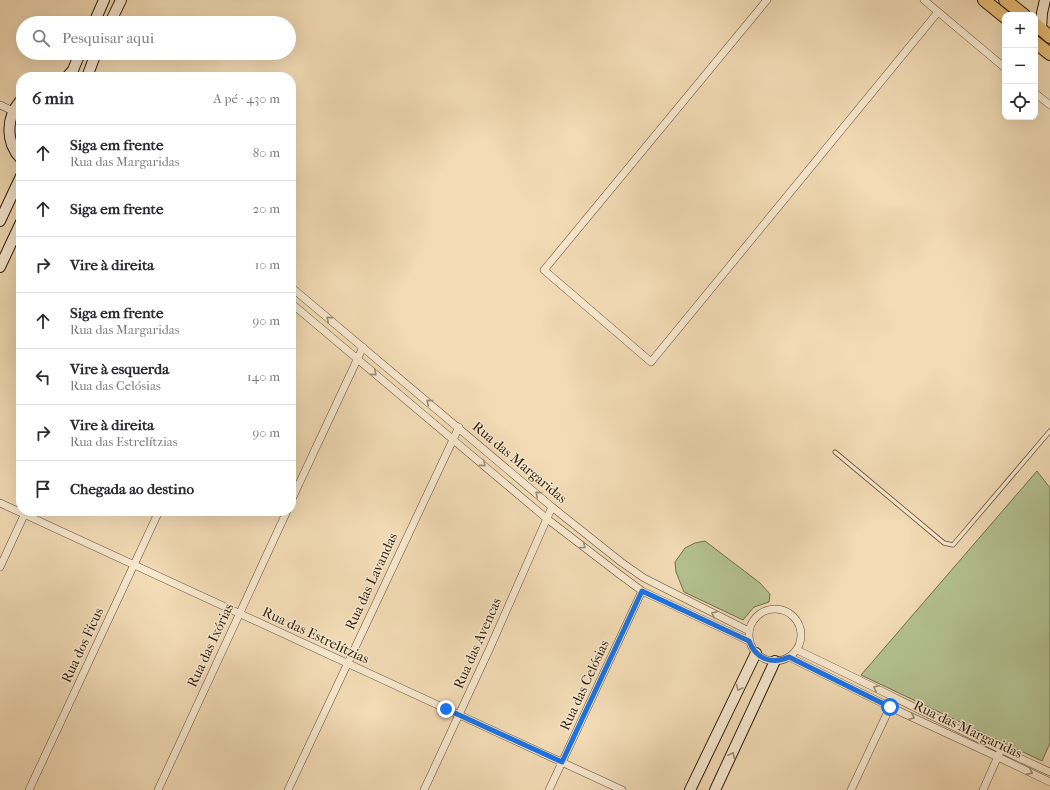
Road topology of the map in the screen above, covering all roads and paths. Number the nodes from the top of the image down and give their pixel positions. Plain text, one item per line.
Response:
1 (104, 0) edge
2 (121, 0) edge
3 (767, 0) edge
4 (924, 0) edge
5 (984, 0) edge
6 (1005, 0) edge
7 (1045, 0) edge
8 (938, 12) junction
9 (1020, 12) edge
10 (1002, 15) edge
11 (97, 16) edge
12 (113, 16) edge
13 (1042, 30) edge
14 (1038, 44) edge
15 (1050, 54) edge
16 (77, 60) edge
17 (93, 60) edge
18 (1002, 65) edge
19 (71, 72) edge
20 (88, 72) edge
21 (1038, 96) edge
22 (0, 105) edge
23 (1050, 106) edge
24 (16, 107) edge
25 (13, 111) junction
26 (16, 152) edge
27 (16, 187) edge
28 (0, 221) edge
29 (16, 233) edge
30 (0, 267) edge
31 (296, 291) edge
32 (296, 307) edge
33 (363, 347) junction
34 (357, 359) junction
35 (459, 427) junction
36 (1050, 431) edge
37 (453, 439) junction
38 (835, 452) dead end
39 (296, 490) edge
40 (0, 503) edge
41 (552, 507) junction
42 (16, 509) edge
43 (24, 516) edge
44 (31, 516) edge
45 (157, 516) edge
46 (284, 516) edge
47 (546, 518) junction
48 (134, 565) junction
49 (0, 567) edge
50 (642, 591) junction
51 (239, 614) junction
52 (749, 631) junction
53 (749, 641) junction
54 (797, 650) junction
55 (756, 653) junction
56 (789, 657) junction
57 (776, 661) junction
58 (347, 663) junction
59 (894, 697) junction
60 (890, 707) junction
61 (458, 715) junction
62 (1000, 753) junction
63 (562, 762) junction
64 (1050, 772) edge
65 (1050, 782) edge
66 (29, 790) edge
67 (158, 790) edge
68 (288, 790) edge
69 (424, 790) edge
70 (549, 790) edge
71 (622, 790) edge
72 (690, 790) edge
73 (715, 790) edge
74 (851, 790) edge
75 (983, 790) edge

1 - 11 street
2 - 12 street
3 - 8 street
4 - 8 street
5 - 10 main road
6 - 9 main road
7 - 13 street
8 - 18 street
14 - 15 main road
16 - 19 street
17 - 20 street
21 - 23 street
22 - 25 street
24 - 25 street
25 - 26 street
27 - 28 street
29 - 30 street
33 -> 31 street, Rua das Margaridas
32 - 34 street, Rua das Margaridas
33 - 34 street
35 -> 33 street, Rua das Margaridas
34 -> 37 street, Rua das Margaridas
34 - 39 street
35 - 37 street, Rua das Lavandas
41 -> 35 street, Rua das Margaridas
36 - 38 lane
37 -> 47 street, Rua das Margaridas
37 - 58 street, Rua das Lavandas
40 - 42 street, Rua das Estrelítzias
41 - 47 street, Rua das Avencas
52 -> 41 street, Rua das Margaridas
43 - 49 street
44 - 48 street, Rua das Estrelítzias
45 - 48 street, Rua dos Fícus
46 - 51 street, Rua das Ixórias
47 -> 50 street, Rua das Margaridas
47 - 61 street, Rua das Avencas
48 - 51 street, Rua das Estrelítzias
48 - 66 street, Rua dos Fícus
50 - 53 street, Rua das Margaridas
50 - 63 street, Rua das Celósias
51 - 58 street, Rua das Estrelítzias
51 - 67 street, Rua das Ixórias
52 - 53 street
52 - 54 street
53 - 55 street
54 - 56 street
59 -> 54 street, Rua das Margaridas
55 - 57 street
55 -> 72 street
56 - 57 street
56 - 60 street, Rua das Margaridas
73 -> 57 street
58 - 61 street, Rua das Estrelítzias
58 - 68 street, Rua das Lavandas
59 - 60 street
59 - 62 street, Rua das Margaridas
60 -> 62 street, Rua das Margaridas
60 - 74 street
61 - 63 street, Rua das Estrelítzias
61 - 69 street, Rua das Avencas
62 - 64 street, Rua das Margaridas
62 -> 65 street, Rua das Margaridas
62 - 75 street
63 - 70 street, Rua das Celósias
63 - 71 street, Rua das Estrelítzias

